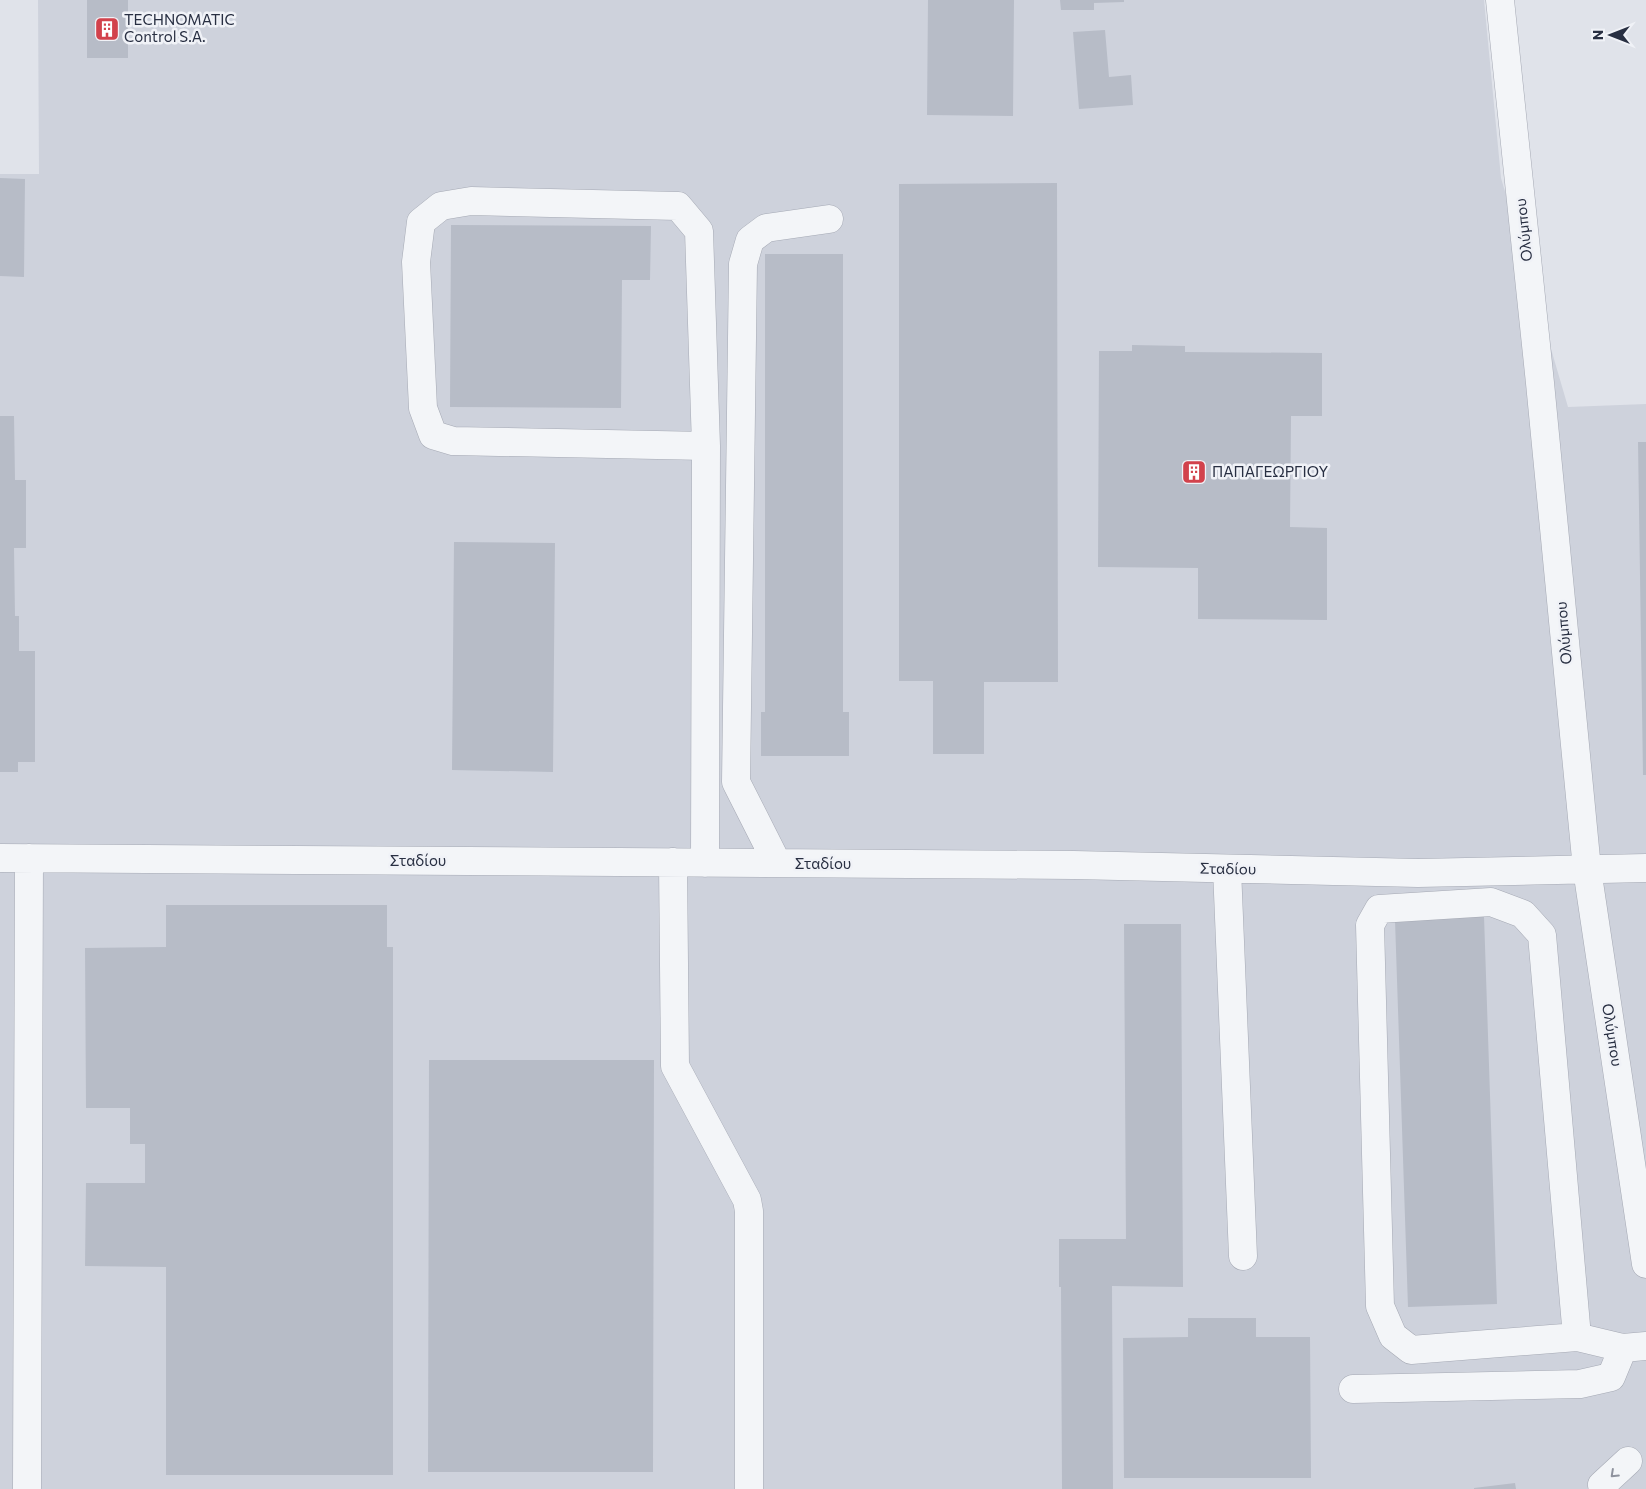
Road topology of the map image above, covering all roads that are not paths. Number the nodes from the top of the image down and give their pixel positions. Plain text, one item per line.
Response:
1 (1500, 0) edge
2 (829, 219) dead end
3 (706, 446) junction
4 (0, 858) edge
5 (29, 858) junction
6 (673, 862) junction
7 (704, 863) junction
8 (777, 863) junction
9 (1646, 868) edge
10 (1227, 869) junction
11 (1587, 869) junction
12 (1243, 1256) dead end
13 (1646, 1264) edge
14 (1577, 1337) junction
15 (1634, 1347) edge
16 (1353, 1389) dead end
17 (1628, 1461) dead end
18 (27, 1489) edge
19 (748, 1489) edge
20 (1603, 1489) edge

1 - 11 street, Ολύμπου
2 - 8 street
3 - 3 street
3 - 7 street
4 - 5 street, Σταδίου
5 - 6 street, Σταδίου
5 - 18 street
6 - 7 street, Σταδίου
6 - 19 street
7 - 8 street, Σταδίου
8 - 10 street, Σταδίου
9 - 11 street, Σταδίου
10 - 11 street, Σταδίου
10 - 12 street
11 - 13 street, Ολύμπου
14 - 14 street
14 - 15 street
15 - 16 street
17 -> 20 street

